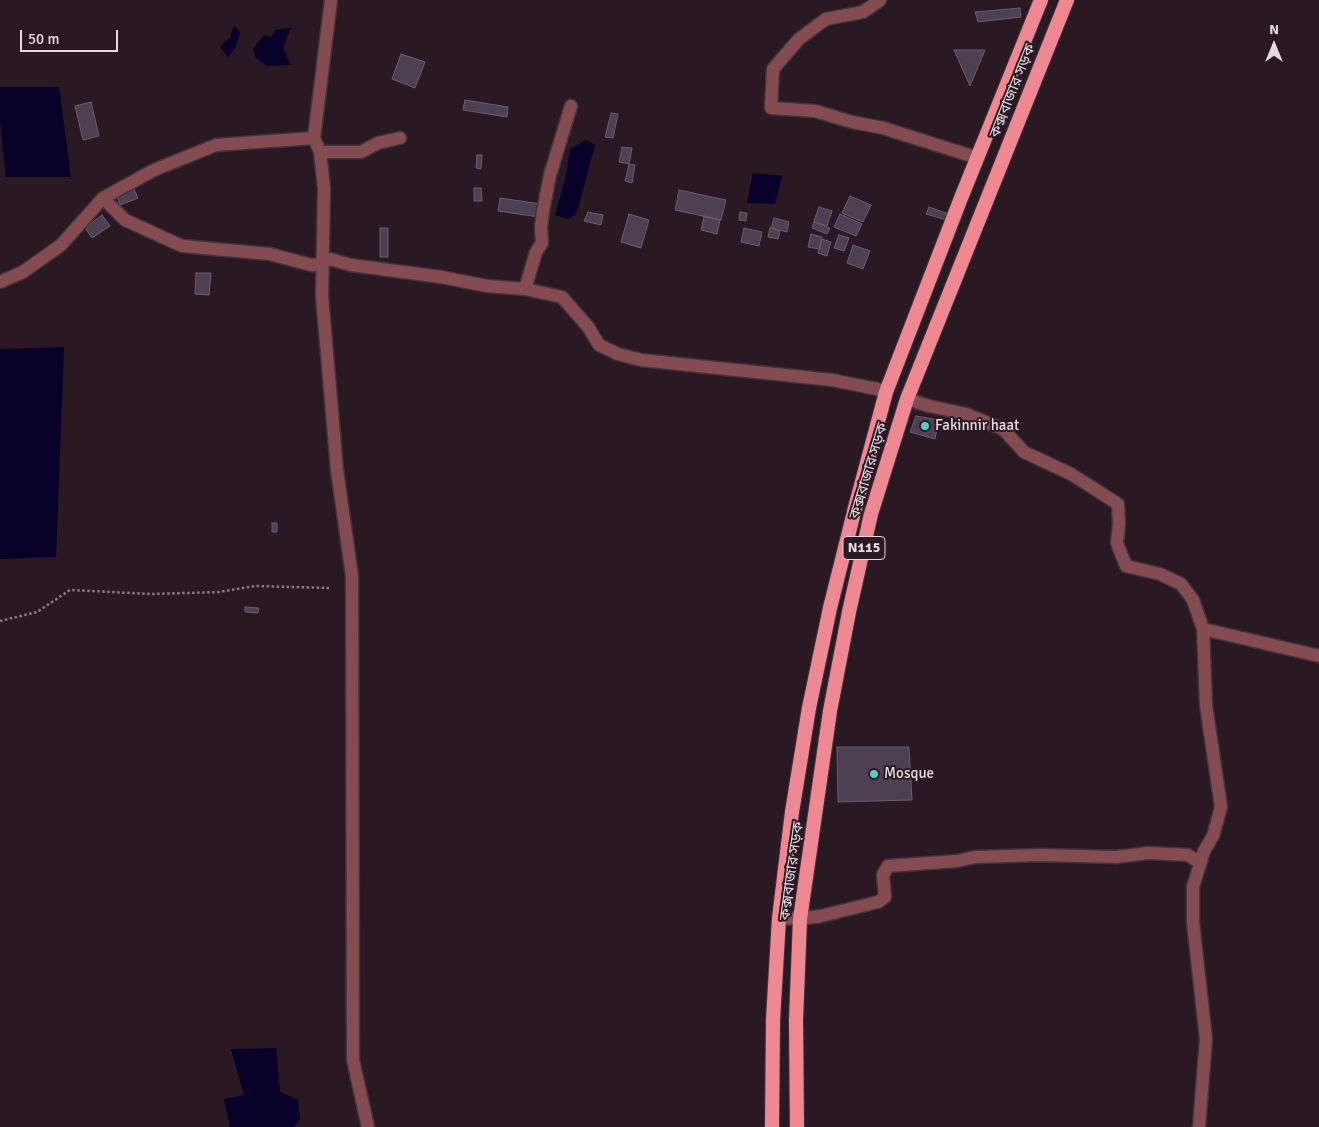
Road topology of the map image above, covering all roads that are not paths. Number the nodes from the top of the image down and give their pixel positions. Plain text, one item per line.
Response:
1 (331, 0) edge
2 (880, 0) edge
3 (1041, 0) edge
4 (1067, 0) edge
5 (571, 106) dead end
6 (314, 138) junction
7 (400, 138) dead end
8 (320, 152) junction
9 (978, 158) junction
10 (103, 198) junction
11 (321, 264) junction
12 (0, 282) edge
13 (525, 289) junction
14 (886, 392) junction
15 (907, 399) junction
16 (1202, 629) junction
17 (1319, 656) edge
18 (1200, 863) junction
19 (779, 918) junction
20 (800, 920) junction
21 (368, 1127) edge
22 (772, 1127) edge
23 (797, 1127) edge
24 (1199, 1127) edge

1 - 6 street
2 - 9 street
3 - 9 highway, কক্সবাজার সড়ক / N115
4 - 15 highway, কক্সবাজার সড়ক / N115
5 - 13 street
6 - 8 street
6 - 10 street
7 - 8 street
8 - 11 street
9 - 14 highway, কক্সবাজার সড়ক / N115
10 - 11 street
10 - 12 street
11 - 13 street
11 - 21 street
13 - 14 street
14 - 19 highway, কক্সবাজার সড়ক / N115
15 - 16 street
15 - 20 highway, কক্সবাজার সড়ক / N115
16 - 17 street
16 - 18 street
18 - 20 street
18 - 24 street
19 - 20 street
19 - 22 highway, কক্সবাজার সড়ক / N115
20 - 23 highway, কক্সবাজার সড়ক / N115

